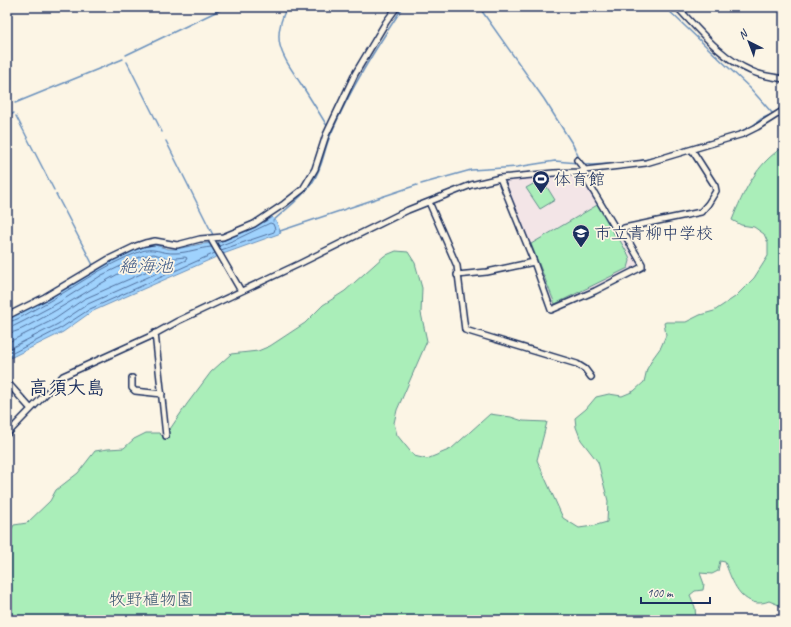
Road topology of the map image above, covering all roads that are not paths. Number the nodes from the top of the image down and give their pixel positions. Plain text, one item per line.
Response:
1 (397, 7) edge
2 (677, 7) edge
3 (784, 79) edge
4 (783, 112) edge
5 (692, 150) junction
6 (577, 160) dead end
7 (585, 170) junction
8 (500, 178) junction
9 (429, 202) junction
10 (622, 230) junction
11 (212, 240) junction
12 (534, 262) junction
13 (457, 275) junction
14 (241, 291) junction
15 (7, 316) edge
16 (156, 333) junction
17 (590, 377) dead end
18 (132, 378) dead end
19 (7, 382) edge
20 (162, 394) junction
21 (31, 409) junction
22 (7, 434) edge
23 (166, 436) dead end

1 - 11 street
2 - 3 street
4 - 5 street
5 - 7 street
5 - 10 street
6 - 7 street
7 - 8 street
7 - 10 street
8 - 9 street
8 - 12 street
9 - 13 street
9 - 14 street
10 - 12 street
11 - 14 street
11 - 15 street
12 - 13 street
13 - 17 street
14 - 16 street
16 - 20 street
16 - 21 street
18 - 20 street
19 - 21 street
20 - 23 street
21 - 22 street

